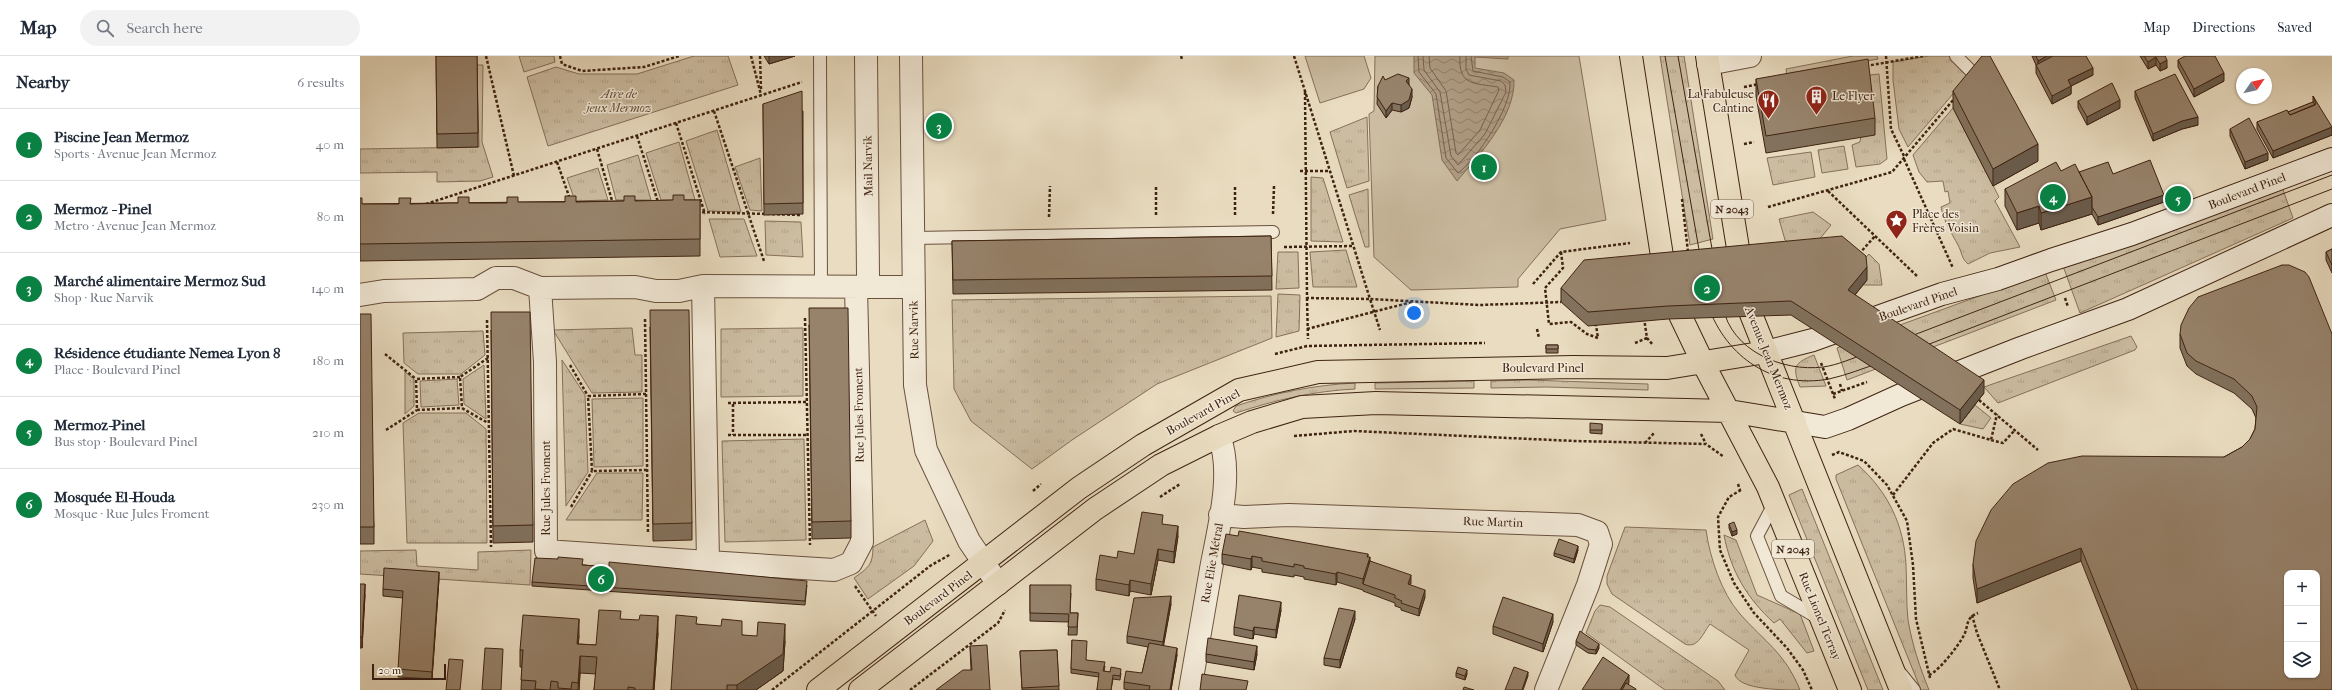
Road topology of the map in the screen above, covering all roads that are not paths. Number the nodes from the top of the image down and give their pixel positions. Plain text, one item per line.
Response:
1 (820, 56) edge
2 (866, 56) edge
3 (911, 56) edge
4 (1631, 56) edge
5 (1750, 56) edge
6 (1956, 56) edge
7 (1708, 60) edge
8 (1975, 75) edge
9 (2332, 159) edge
10 (2332, 215) edge
11 (1273, 232) road end
12 (913, 238) junction
13 (862, 281) junction
14 (703, 286) junction
15 (821, 286) junction
16 (913, 287) junction
17 (540, 288) junction
18 (360, 295) edge
19 (1766, 352) junction
20 (1703, 363) junction
21 (1729, 411) junction
22 (1795, 422) junction
23 (1219, 436) junction
24 (1774, 504) junction
25 (1220, 515) junction
26 (708, 562) junction
27 (982, 563) junction
28 (998, 584) junction
29 (1824, 626) junction
30 (1890, 661) junction
31 (849, 666) junction
32 (864, 689) edge
33 (818, 690) edge
34 (1190, 690) edge
35 (1546, 690) edge
36 (1838, 690) edge
37 (1850, 690) edge
38 (1901, 690) edge
39 (1914, 690) edge

1 - 15 lane
2 - 13 street, Mail Narvik
3 - 12 street, Rue Narvik
4 - 20 main road, N 2043
5 - 7 street
6 - 8 lane
7 - 19 main road, Avenue Jean Mermoz / N 2043
9 - 19 street, Boulevard Pinel
10 - 22 street, Boulevard Pinel
11 - 12 lane
12 - 16 street, Rue Narvik
13 - 15 street
13 - 16 street
13 - 26 street, Rue Jules Froment
14 - 15 street
14 - 17 street
14 - 26 street
16 - 27 street, Rue Narvik
17 - 18 street
17 - 26 street, Rue Jules Froment
19 - 20 main road, Boulevard Pinel
19 - 22 main road, Avenue Jean Mermoz / N 2043
20 - 21 main road, N 2043
20 - 27 main road, Boulevard Pinel
21 - 22 main road, Boulevard Pinel
21 - 23 main road, Boulevard Pinel
21 - 24 main road, Rue Lionel Terray / N 2043
22 - 30 main road, N 2043
23 - 25 street, Rue Elie Métral
23 - 28 main road, Boulevard Pinel
24 - 29 main road, Rue Lionel Terray / N 2043
24 - 29 lane
25 - 34 street, Rue Elie Métral
25 - 35 street, Rue Martin
27 - 28 street, Rue Narvik
27 - 31 main road, Boulevard Pinel
28 - 32 main road, Boulevard Pinel
29 - 36 lane
29 - 37 main road, Rue Lionel Terray / N 2043
30 - 38 main road, N 2043
30 - 39 lane
31 - 32 street
31 - 33 main road, Boulevard Pinel

